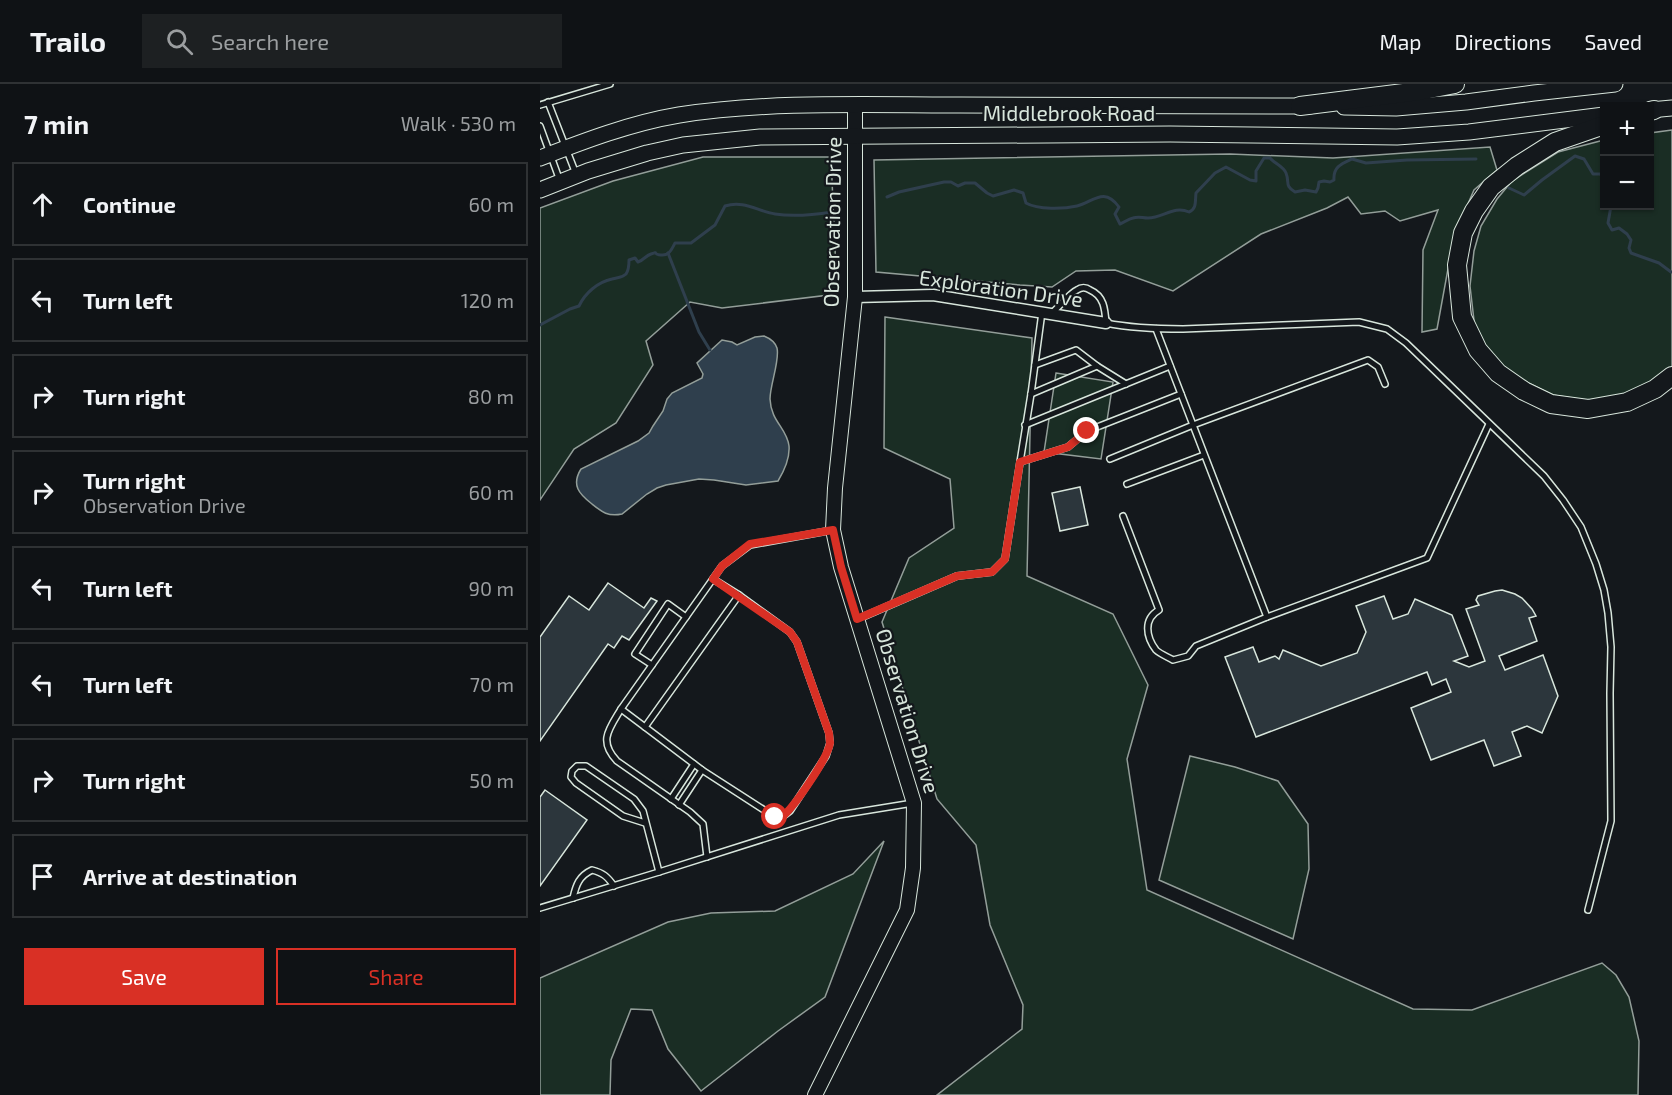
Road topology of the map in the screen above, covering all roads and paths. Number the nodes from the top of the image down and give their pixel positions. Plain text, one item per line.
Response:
1 (584, 84) edge
2 (610, 84) edge
3 (1455, 84) edge
4 (1616, 84) edge
5 (586, 91) junction
6 (542, 103) edge
7 (855, 105) junction
8 (1300, 106) junction
9 (1600, 116) edge
10 (540, 126) edge
11 (1600, 127) edge
12 (542, 134) edge
13 (855, 135) junction
14 (566, 148) junction
15 (545, 156) edge
16 (576, 176) junction
17 (561, 182) junction
18 (540, 190) edge
19 (855, 297) junction
20 (1046, 313) junction
21 (1106, 323) junction
22 (1156, 329) junction
23 (1035, 365) junction
24 (1097, 366) junction
25 (1170, 366) junction
26 (1672, 376) edge
27 (1126, 384) junction
28 (1385, 384) dead end
29 (1031, 394) junction
30 (1181, 394) junction
31 (1489, 424) junction
32 (1025, 425) junction
33 (1193, 425) junction
34 (1204, 455) junction
35 (1110, 459) dead end
36 (1020, 462) junction
37 (1127, 484) dead end
38 (1123, 516) dead end
39 (833, 530) junction
40 (713, 579) junction
41 (739, 595) junction
42 (686, 617) junction
43 (1266, 617) junction
44 (857, 619) junction
45 (652, 665) junction
46 (621, 709) junction
47 (645, 727) junction
48 (694, 764) junction
49 (702, 770) junction
50 (671, 799) junction
51 (914, 803) junction
52 (679, 805) junction
53 (645, 823) junction
54 (707, 857) junction
55 (659, 872) junction
56 (614, 886) junction
57 (573, 898) junction
58 (540, 908) edge
59 (1588, 910) dead end
60 (815, 1095) edge

1 - 5 lane
2 - 5 lane
3 - 8 highway
4 - 8 main road, Middlebrook Road
5 - 6 lane
6 - 14 lane
7 - 8 main road, Middlebrook Road
7 - 13 street, Observation Drive
7 - 14 main road, Middlebrook Road
9 - 13 main road, Middlebrook Road
10 - 12 lane
11 - 26 highway
12 - 15 lane
13 - 16 main road, Middlebrook Road
13 - 19 street, Observation Drive
14 - 15 main road, Middlebrook Road
14 - 16 lane
15 - 17 lane
16 - 17 main road, Middlebrook Road
17 - 18 main road, Middlebrook Road
19 - 20 street, Exploration Drive
19 - 39 street, Observation Drive
20 - 21 street, Exploration Drive
20 - 21 lane
20 - 23 lane
21 - 22 lane
22 - 25 lane
22 - 31 lane
23 - 24 lane
23 - 29 lane
24 - 27 lane
24 - 29 lane
25 - 27 lane
25 - 30 lane
27 - 32 lane
28 - 33 lane
29 - 32 lane
30 - 33 lane
30 - 36 lane
31 - 43 lane
31 - 59 lane
32 - 36 lane
33 - 34 lane
33 - 35 lane
34 - 37 lane
34 - 43 lane
36 - 44 lane
38 - 43 lane
39 - 40 lane
39 - 44 street, Observation Drive
40 - 41 lane
40 - 42 lane
41 - 47 lane
41 - 49 lane
42 - 45 lane
42 - 45 lane
44 - 51 street, Observation Drive
45 - 46 lane
46 - 47 lane
46 - 50 lane
47 - 48 lane
48 - 49 lane
48 - 50 lane
49 - 52 lane
50 - 52 lane
51 - 54 lane
51 - 60 street, Observation Drive
52 - 54 lane
53 - 53 lane
53 - 55 lane
54 - 55 lane
55 - 56 lane
56 - 57 lane
56 - 57 lane
57 - 58 lane

